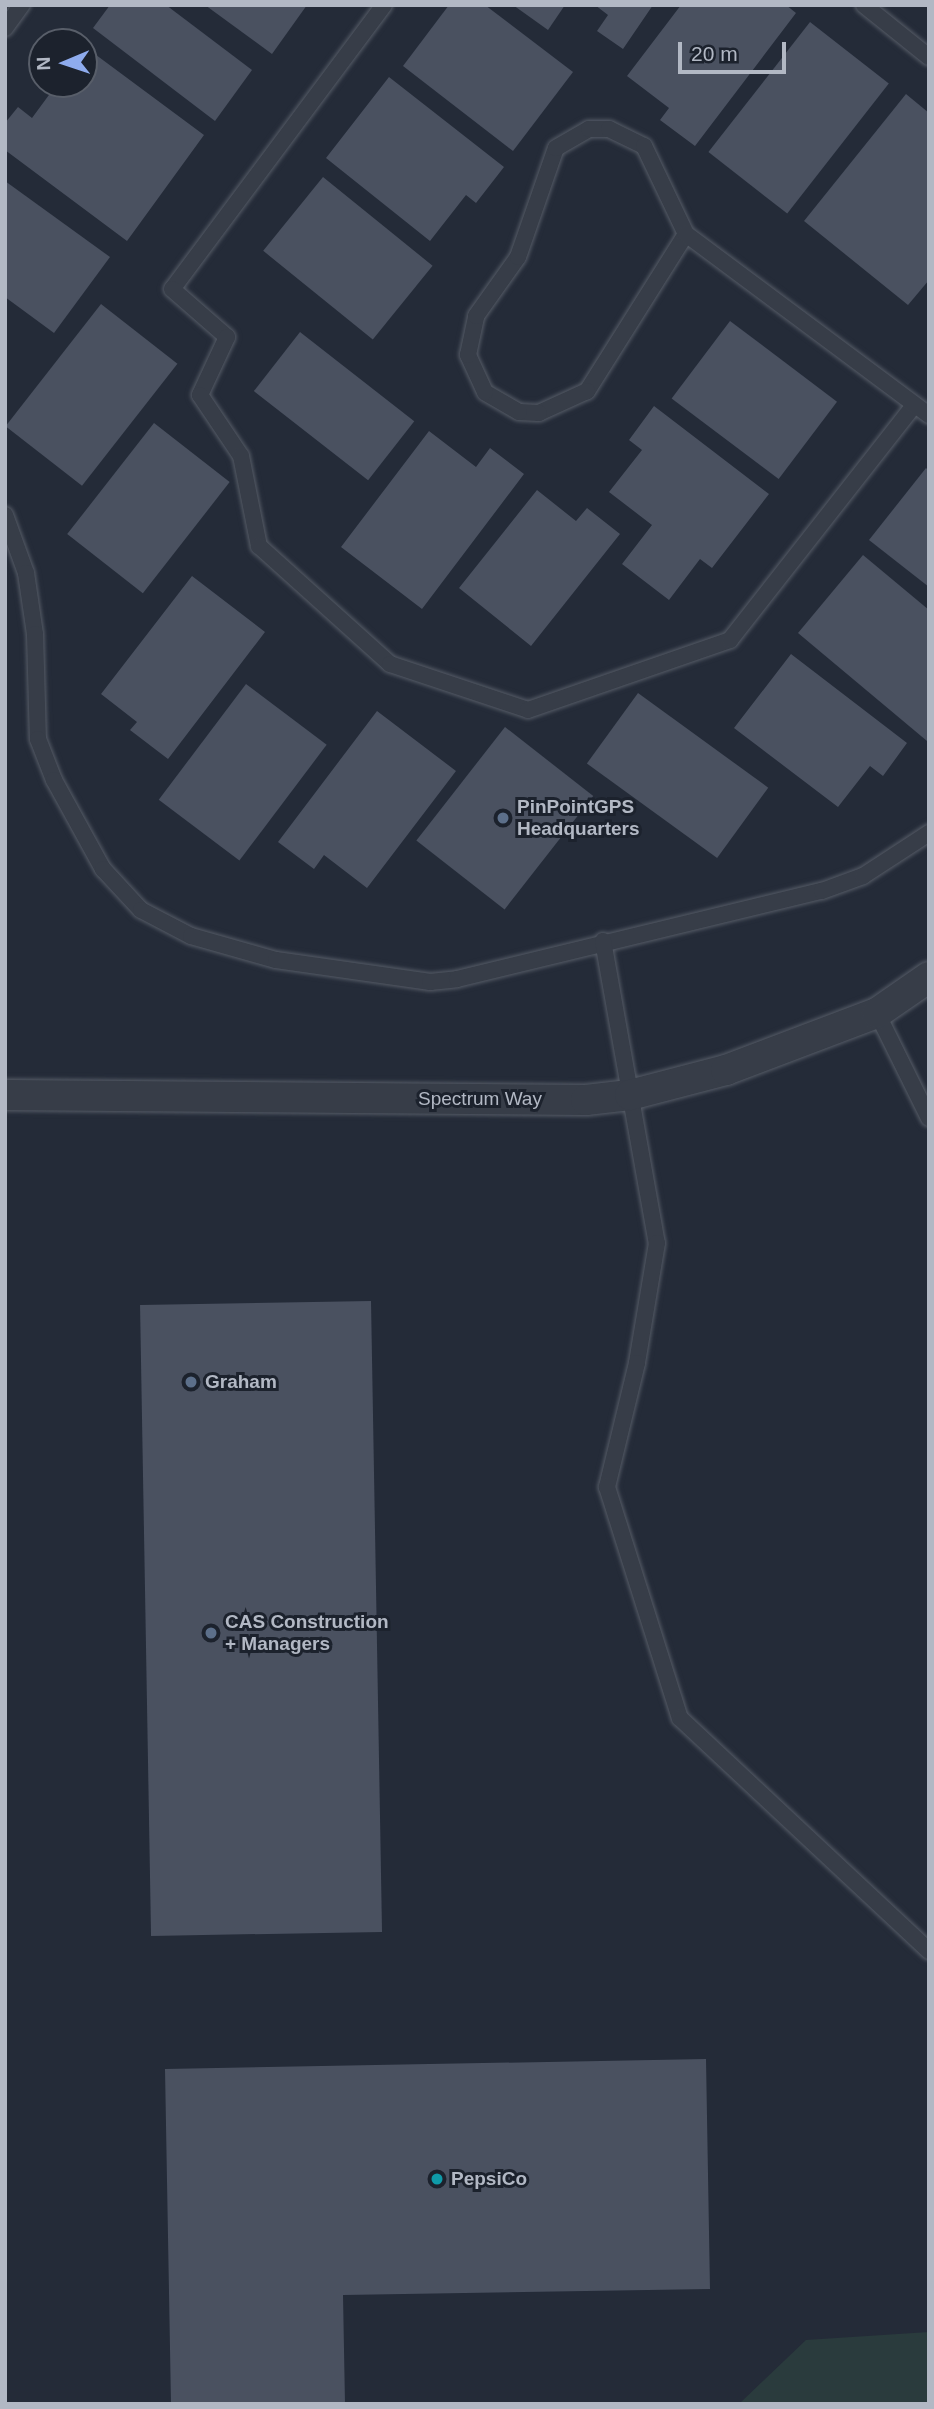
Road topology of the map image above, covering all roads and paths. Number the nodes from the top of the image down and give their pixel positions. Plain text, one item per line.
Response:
1 (22, 5) edge
2 (384, 5) edge
3 (864, 5) edge
4 (5, 28) edge
5 (929, 57) edge
6 (686, 234) junction
7 (914, 405) junction
8 (929, 415) edge
9 (5, 515) edge
10 (10, 544) edge
11 (929, 833) edge
12 (603, 941) junction
13 (929, 977) edge
14 (877, 1013) junction
15 (5, 1095) edge
16 (630, 1095) junction
17 (929, 1118) edge
18 (929, 1951) edge

1 - 4 lane
2 - 7 lane
3 - 5 lane
6 - 6 lane
6 - 7 lane
7 - 8 lane
9 - 10 lane
10 - 12 lane
11 - 12 lane
12 - 16 lane
13 - 14 street, Spectrum Way
14 - 16 street, Spectrum Way
14 - 17 lane
15 - 16 street, Spectrum Way
16 - 18 lane

